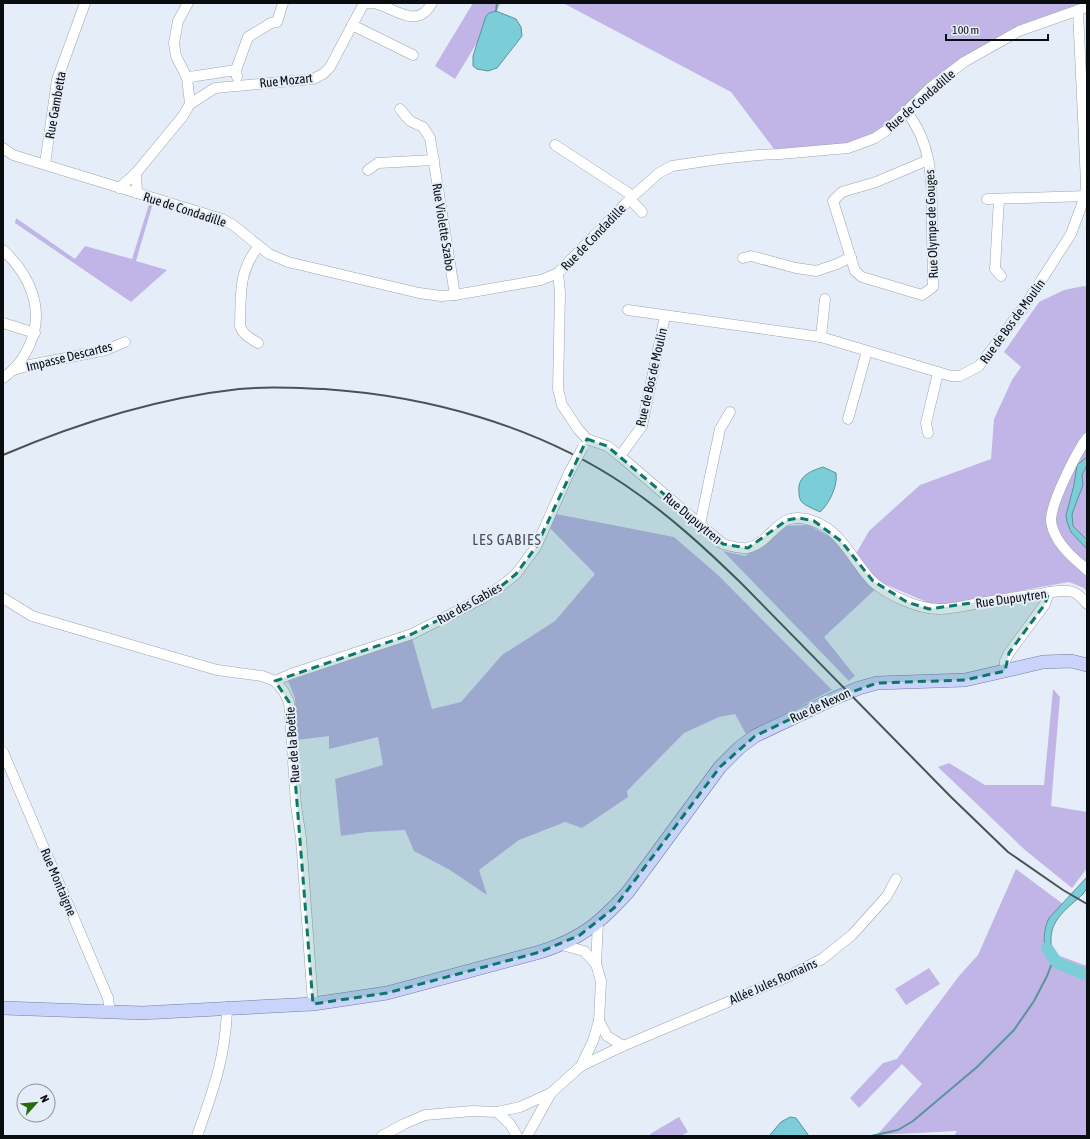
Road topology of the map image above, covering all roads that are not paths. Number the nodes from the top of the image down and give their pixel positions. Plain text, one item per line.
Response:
1 (85, 3) edge
2 (188, 3) edge
3 (283, 3) edge
4 (364, 3) edge
5 (432, 3) edge
6 (1082, 9) edge
7 (352, 24) junction
8 (413, 55) dead end
9 (1083, 56) edge
10 (236, 70) junction
11 (187, 78) junction
12 (238, 85) junction
13 (190, 104) junction
14 (400, 109) dead end
15 (906, 112) junction
16 (555, 145) dead end
17 (3, 148) edge
18 (434, 160) junction
19 (928, 160) junction
20 (45, 164) junction
21 (368, 170) dead end
22 (136, 174) junction
23 (119, 188) junction
24 (137, 193) junction
25 (1086, 196) edge
26 (631, 198) junction
27 (987, 199) dead end
28 (999, 199) junction
29 (642, 212) dead end
30 (259, 246) junction
31 (3, 250) edge
32 (851, 257) junction
33 (743, 258) dead end
34 (558, 273) junction
35 (1001, 276) dead end
36 (455, 295) junction
37 (825, 299) dead end
38 (628, 310) dead end
39 (665, 316) junction
40 (3, 323) edge
41 (35, 333) junction
42 (821, 337) junction
43 (125, 342) dead end
44 (258, 343) dead end
45 (867, 351) junction
46 (14, 370) junction
47 (938, 373) junction
48 (3, 378) edge
49 (730, 412) dead end
50 (848, 419) dead end
51 (928, 433) dead end
52 (1087, 438) edge
53 (585, 443) junction
54 (620, 456) junction
55 (700, 524) junction
56 (1087, 570) edge
57 (1049, 592) junction
58 (3, 598) edge
59 (1087, 604) edge
60 (1087, 665) edge
61 (1005, 671) junction
62 (275, 682) junction
63 (3, 752) edge
64 (896, 879) dead end
65 (598, 923) junction
66 (580, 935) junction
67 (562, 945) junction
68 (584, 951) junction
69 (596, 964) junction
70 (313, 1004) junction
71 (227, 1007) junction
72 (3, 1008) edge
73 (110, 1013) junction
74 (600, 1021) junction
75 (622, 1046) junction
76 (581, 1066) junction
77 (551, 1093) junction
78 (497, 1112) junction
79 (197, 1136) edge
80 (382, 1136) edge
81 (517, 1136) edge
82 (527, 1136) edge

1 - 20 street, Rue Gambetta
2 - 11 street
3 - 10 street
4 - 5 street
4 - 7 street, Rue Mozart
6 - 9 street, Rue de Bos de Moulin
6 - 15 street, Rue de Condadille
7 - 8 street
7 - 12 street, Rue Mozart
9 - 25 street, Rue de Bos de Moulin
10 - 11 street
10 - 12 street
11 - 13 street
12 - 13 street, Rue Mozart
13 - 22 street
14 - 18 street, Rue Violette Szabo
15 - 19 street, Rue Olympe de Gouges
15 - 26 street, Rue de Condadille
16 - 26 street
17 - 20 street, Rue de Condadille
18 - 21 street
18 - 36 street, Rue Violette Szabo
19 - 32 street, Rue Olympe de Gouges
19 - 32 street, Rue Olympe de Gouges
20 - 23 street, Rue de Condadille
22 - 23 street
22 - 24 street
23 - 24 street, Rue de Condadille
24 - 30 street, Rue de Condadille
25 - 28 street
25 - 47 street, Rue de Bos de Moulin
26 - 29 street
26 - 34 street, Rue de Condadille
27 - 28 street
28 - 35 street
30 - 36 street, Rue de Condadille
30 - 44 street
31 - 41 street
32 - 33 street
34 - 36 street, Rue de Condadille
34 - 53 street, Rue Dupuytren
37 - 42 street
38 - 39 street, Rue de Bos de Moulin
39 - 42 street, Rue de Bos de Moulin
39 - 54 street, Rue de Bos de Moulin
40 - 41 street
41 - 46 street
42 - 45 street, Rue de Bos de Moulin
43 - 46 street, Impasse Descartes
45 - 47 street, Rue de Bos de Moulin
45 - 50 street
46 - 48 street
47 - 51 street
49 - 55 street
52 - 56 street
53 - 54 street, Rue Dupuytren
53 - 62 street, Rue des Gabies, bridge
54 - 55 street, Rue Dupuytren
55 - 57 street, Rue Dupuytren
57 - 59 street, Rue Dupuytren
57 - 61 street
58 - 62 street
60 - 61 main road, Rue de Nexon
61 - 65 main road, Rue de Nexon
62 - 70 street, Rue de la Boétie
63 - 73 street, Rue Montaigne
64 - 75 street, Allée Jules Romains
65 - 66 main road, Rue de Nexon
65 - 69 street
66 - 67 main road, Rue de Nexon
66 - 68 street
67 - 68 street
67 - 70 main road, Rue de Nexon
68 - 69 street
69 - 74 street
70 - 71 main road, Rue de Nexon
71 - 73 main road, Rue de Nexon
71 - 79 street
72 - 73 main road, Rue de Nexon
74 - 75 street
74 - 76 street
75 - 76 street, Allée Jules Romains
76 - 77 street
77 - 78 street
77 - 82 street
78 - 80 street
78 - 81 street

